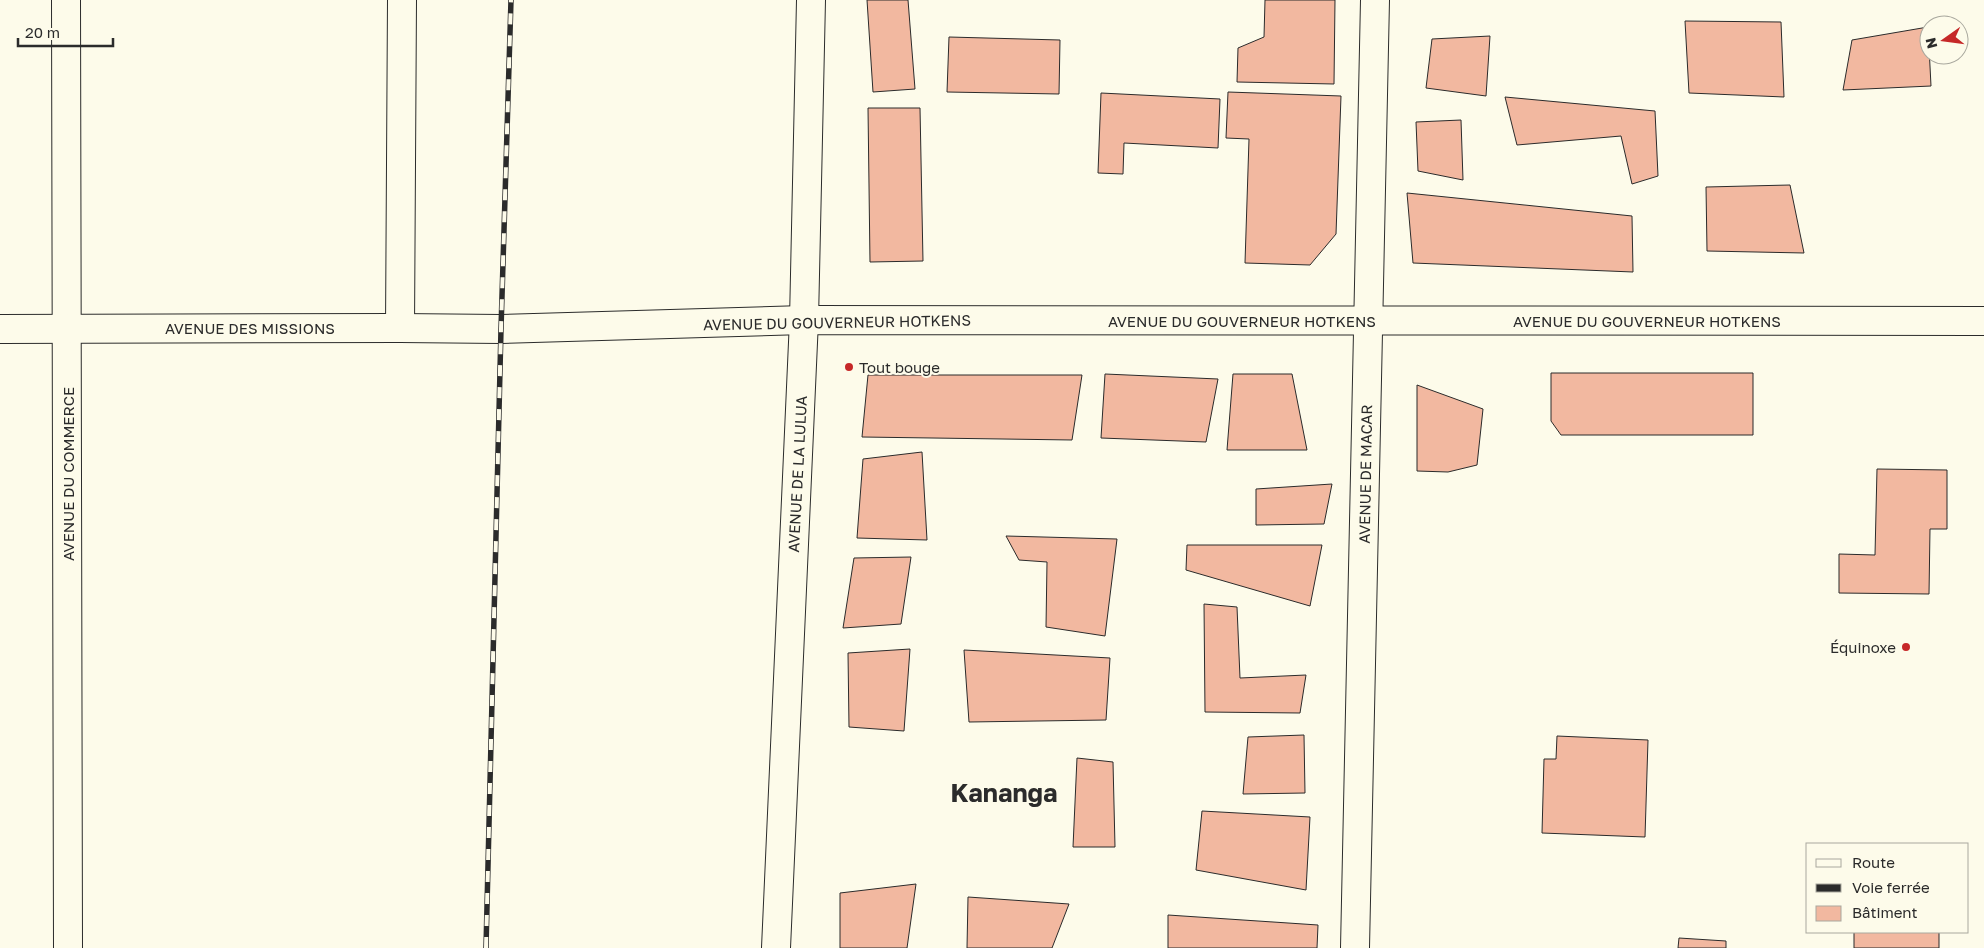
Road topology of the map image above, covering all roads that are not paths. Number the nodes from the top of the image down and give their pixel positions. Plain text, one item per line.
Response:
1 (66, 0) edge
2 (402, 0) edge
3 (811, 0) edge
4 (1376, 0) edge
5 (804, 320) junction
6 (1984, 321) edge
7 (1368, 322) junction
8 (400, 328) junction
9 (0, 329) edge
10 (68, 329) junction
11 (500, 329) joint
12 (68, 948) edge
13 (776, 948) edge
14 (1355, 948) edge

1 - 10 main road, AVENUE DU COMMERCE
2 - 8 main road
3 - 5 main road, AVENUE DE LA LULUA
4 - 7 main road, AVENUE DE MACAR
5 - 7 main road, AVENUE DU GOUVERNEUR HOTKENS
5 - 11 main road, AVENUE DU GOUVERNEUR HOTKENS
5 - 13 main road, AVENUE DE LA LULUA
6 - 7 main road, AVENUE DU GOUVERNEUR HOTKENS
7 - 14 main road, AVENUE DE MACAR
8 - 10 main road, AVENUE DES MISSIONS
8 - 11 main road, AVENUE DES MISSIONS
9 - 10 main road, AVENUE DES MISSIONS
10 - 12 main road, AVENUE DU COMMERCE

